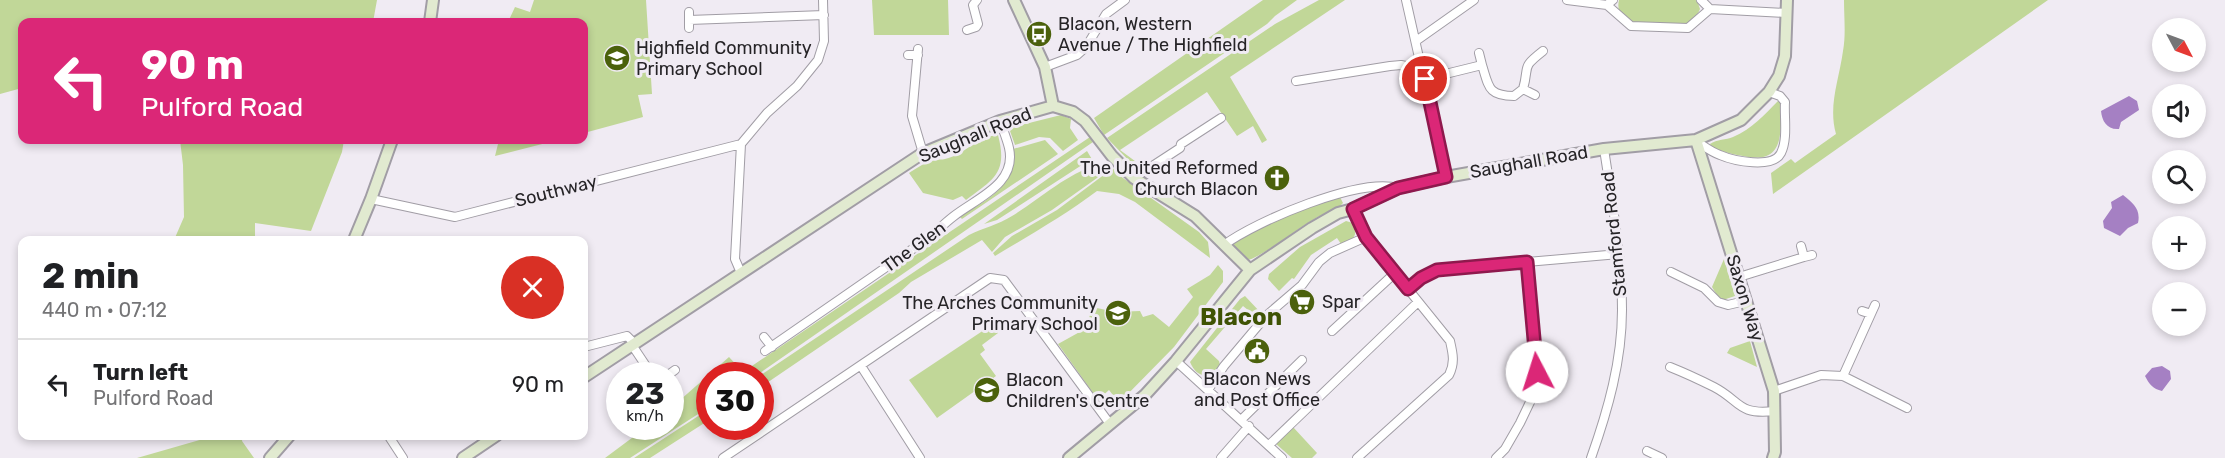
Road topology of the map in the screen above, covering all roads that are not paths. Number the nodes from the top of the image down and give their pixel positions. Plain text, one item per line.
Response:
1 (433, 0) edge
2 (823, 0) edge
3 (977, 0) edge
4 (1014, 0) edge
5 (1125, 0) edge
6 (1406, 0) edge
7 (1474, 0) edge
8 (1567, 0) edge
9 (1701, 0) edge
10 (1787, 0) edge
11 (1610, 2) edge
12 (1710, 9) junction
13 (1786, 13) junction
14 (824, 15) junction
15 (431, 18) edge
16 (689, 20) dead end
17 (967, 30) dead end
18 (1416, 40) junction
19 (1543, 52) dead end
20 (1479, 53) dead end
21 (908, 55) dead end
22 (1482, 65) junction
23 (1045, 67) junction
24 (1420, 69) junction
25 (1425, 79) junction
26 (1296, 81) dead end
27 (1523, 89) junction
28 (1770, 92) junction
29 (1535, 95) dead end
30 (1053, 106) junction
31 (1221, 118) dead end
32 (1000, 121) junction
33 (1696, 140) junction
34 (391, 144) edge
35 (741, 144) junction
36 (1604, 149) junction
37 (923, 153) junction
38 (1134, 177) junction
39 (1446, 177) junction
40 (1398, 188) junction
41 (371, 199) junction
42 (1353, 209) junction
43 (356, 236) edge
44 (1366, 237) junction
45 (1224, 244) junction
46 (1802, 246) dead end
47 (1619, 254) junction
48 (1527, 262) junction
49 (1250, 270) junction
50 (741, 273) junction
51 (1395, 273) junction
52 (1674, 277) dead end
53 (1739, 278) junction
54 (1408, 289) junction
55 (1745, 301) junction
56 (1418, 302) junction
57 (1875, 305) dead end
58 (1862, 311) dead end
59 (1871, 314) junction
60 (1332, 331) dead end
61 (765, 337) dead end
62 (633, 344) junction
63 (588, 346) edge
64 (1302, 360) dead end
65 (1176, 361) junction
66 (644, 362) edge
67 (861, 366) junction
68 (1675, 366) dead end
69 (588, 374) edge
70 (1843, 376) junction
71 (1208, 390) junction
72 (1774, 391) junction
73 (1907, 408) dead end
74 (1774, 411) junction
75 (1242, 419) junction
76 (1110, 424) junction
77 (1249, 426) junction
78 (286, 440) edge
79 (391, 440) edge
80 (490, 440) edge
81 (1269, 445) junction
82 (1647, 450) edge
83 (917, 457) edge
84 (270, 458) edge
85 (403, 458) edge
86 (463, 458) edge
87 (723, 458) edge
88 (1070, 458) edge
89 (1221, 458) edge
90 (1282, 458) edge
91 (1357, 458) edge
92 (1496, 458) edge
93 (1591, 458) edge
94 (1662, 458) edge
95 (1773, 458) edge

1 - 15 street
2 - 14 street
3 - 17 street
4 - 23 street
5 - 23 street
6 - 18 street
7 - 18 street
8 - 11 street
9 - 12 street
10 - 13 street, Saughall Road
11 - 12 street
12 - 13 street
13 - 28 street, Saughall Road
14 - 16 street
14 - 35 street
18 - 24 street
19 - 27 street
20 - 22 street
21 - 37 street
22 - 25 street
22 - 27 street
23 - 30 street
24 - 25 street
24 - 26 street
25 - 39 street
27 - 29 street
28 - 33 street, Saughall Road
28 - 33 street
30 - 32 street, Saughall Road
30 - 38 street, Saughall Road
31 - 38 street
32 - 37 street, Saughall Road
32 - 61 street, The Glen
33 - 36 street, Saughall Road
33 - 53 street, Saxon Way
34 - 41 street
35 - 41 street, Southway
35 - 50 street
36 - 39 street, Saughall Road
36 - 47 street, Stamford Road
37 - 50 street, Saughall Road
38 - 45 street, Saughall Road
39 - 40 street, Saughall Road
40 - 42 street, Saughall Road
40 - 45 street
41 - 43 street
42 - 44 street
42 - 49 street, Saughall Road
44 - 51 street
44 - 71 street
45 - 49 street, Saughall Road
46 - 53 street
47 - 48 street
47 - 93 street, Stamford Road
48 - 54 street
48 - 92 street
49 - 65 street
50 - 62 street, Saughall Road
51 - 54 street
51 - 60 street
52 - 55 street
53 - 55 street, Saxon Way
54 - 56 street
55 - 72 street, Saxon Way
56 - 81 street
56 - 91 street
57 - 59 street
58 - 59 street
59 - 70 street
62 - 63 street
62 - 66 street
62 - 69 street, Saughall Road
64 - 75 street
65 - 71 street
65 - 76 street
67 - 76 street
67 - 83 street
67 - 87 street
68 - 74 street
70 - 72 street
70 - 73 street
71 - 75 street
72 - 74 street, Saxon Way
74 - 95 street, Saxon Way
75 - 77 street
76 - 88 street
77 - 81 street
77 - 89 street
78 - 84 street
79 - 85 street
80 - 86 street
81 - 90 street
82 - 94 street

